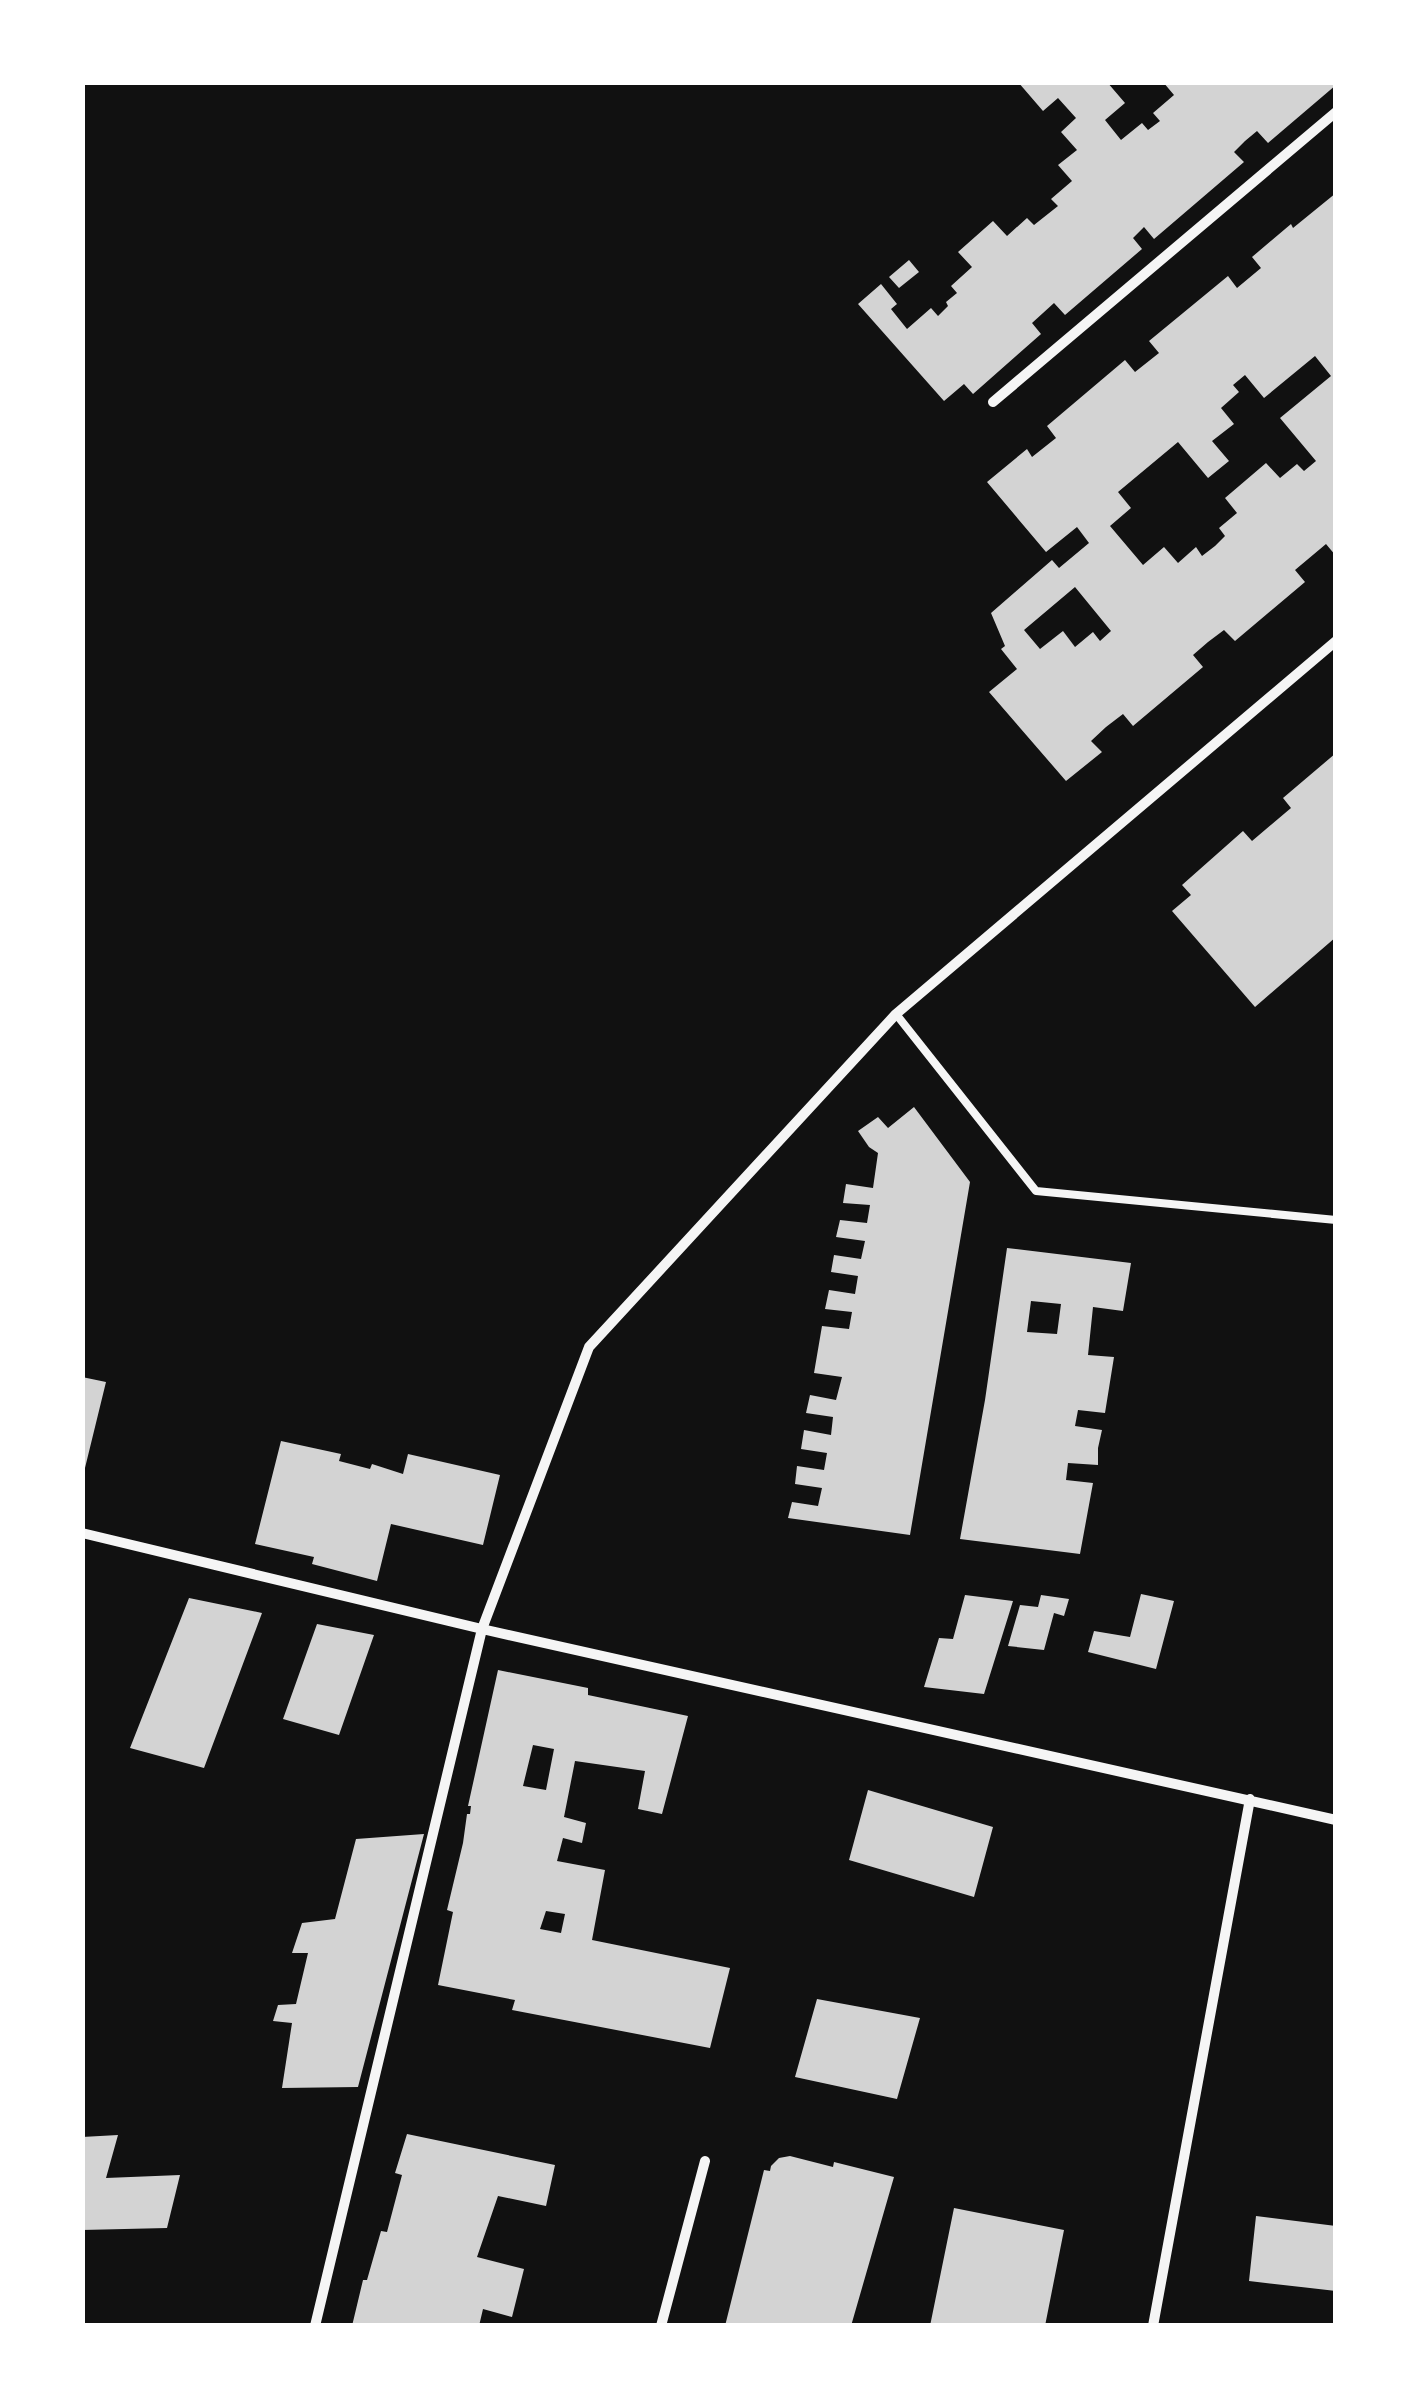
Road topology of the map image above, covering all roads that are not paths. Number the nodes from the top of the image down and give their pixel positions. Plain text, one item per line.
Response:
1 (1336, 112) edge
2 (993, 402) dead end
3 (1336, 641) edge
4 (896, 1014) junction
5 (1336, 1220) edge
6 (82, 1533) edge
7 (482, 1628) junction
8 (1250, 1800) junction
9 (1336, 1820) edge
10 (705, 2161) dead end
11 (314, 2326) edge
12 (661, 2326) edge
13 (1152, 2326) edge

1 - 2 street
3 - 4 street
4 - 5 lane
4 - 7 street
6 - 7 street
7 - 8 street
7 - 11 street
8 - 9 street
8 - 13 street
10 - 12 street

